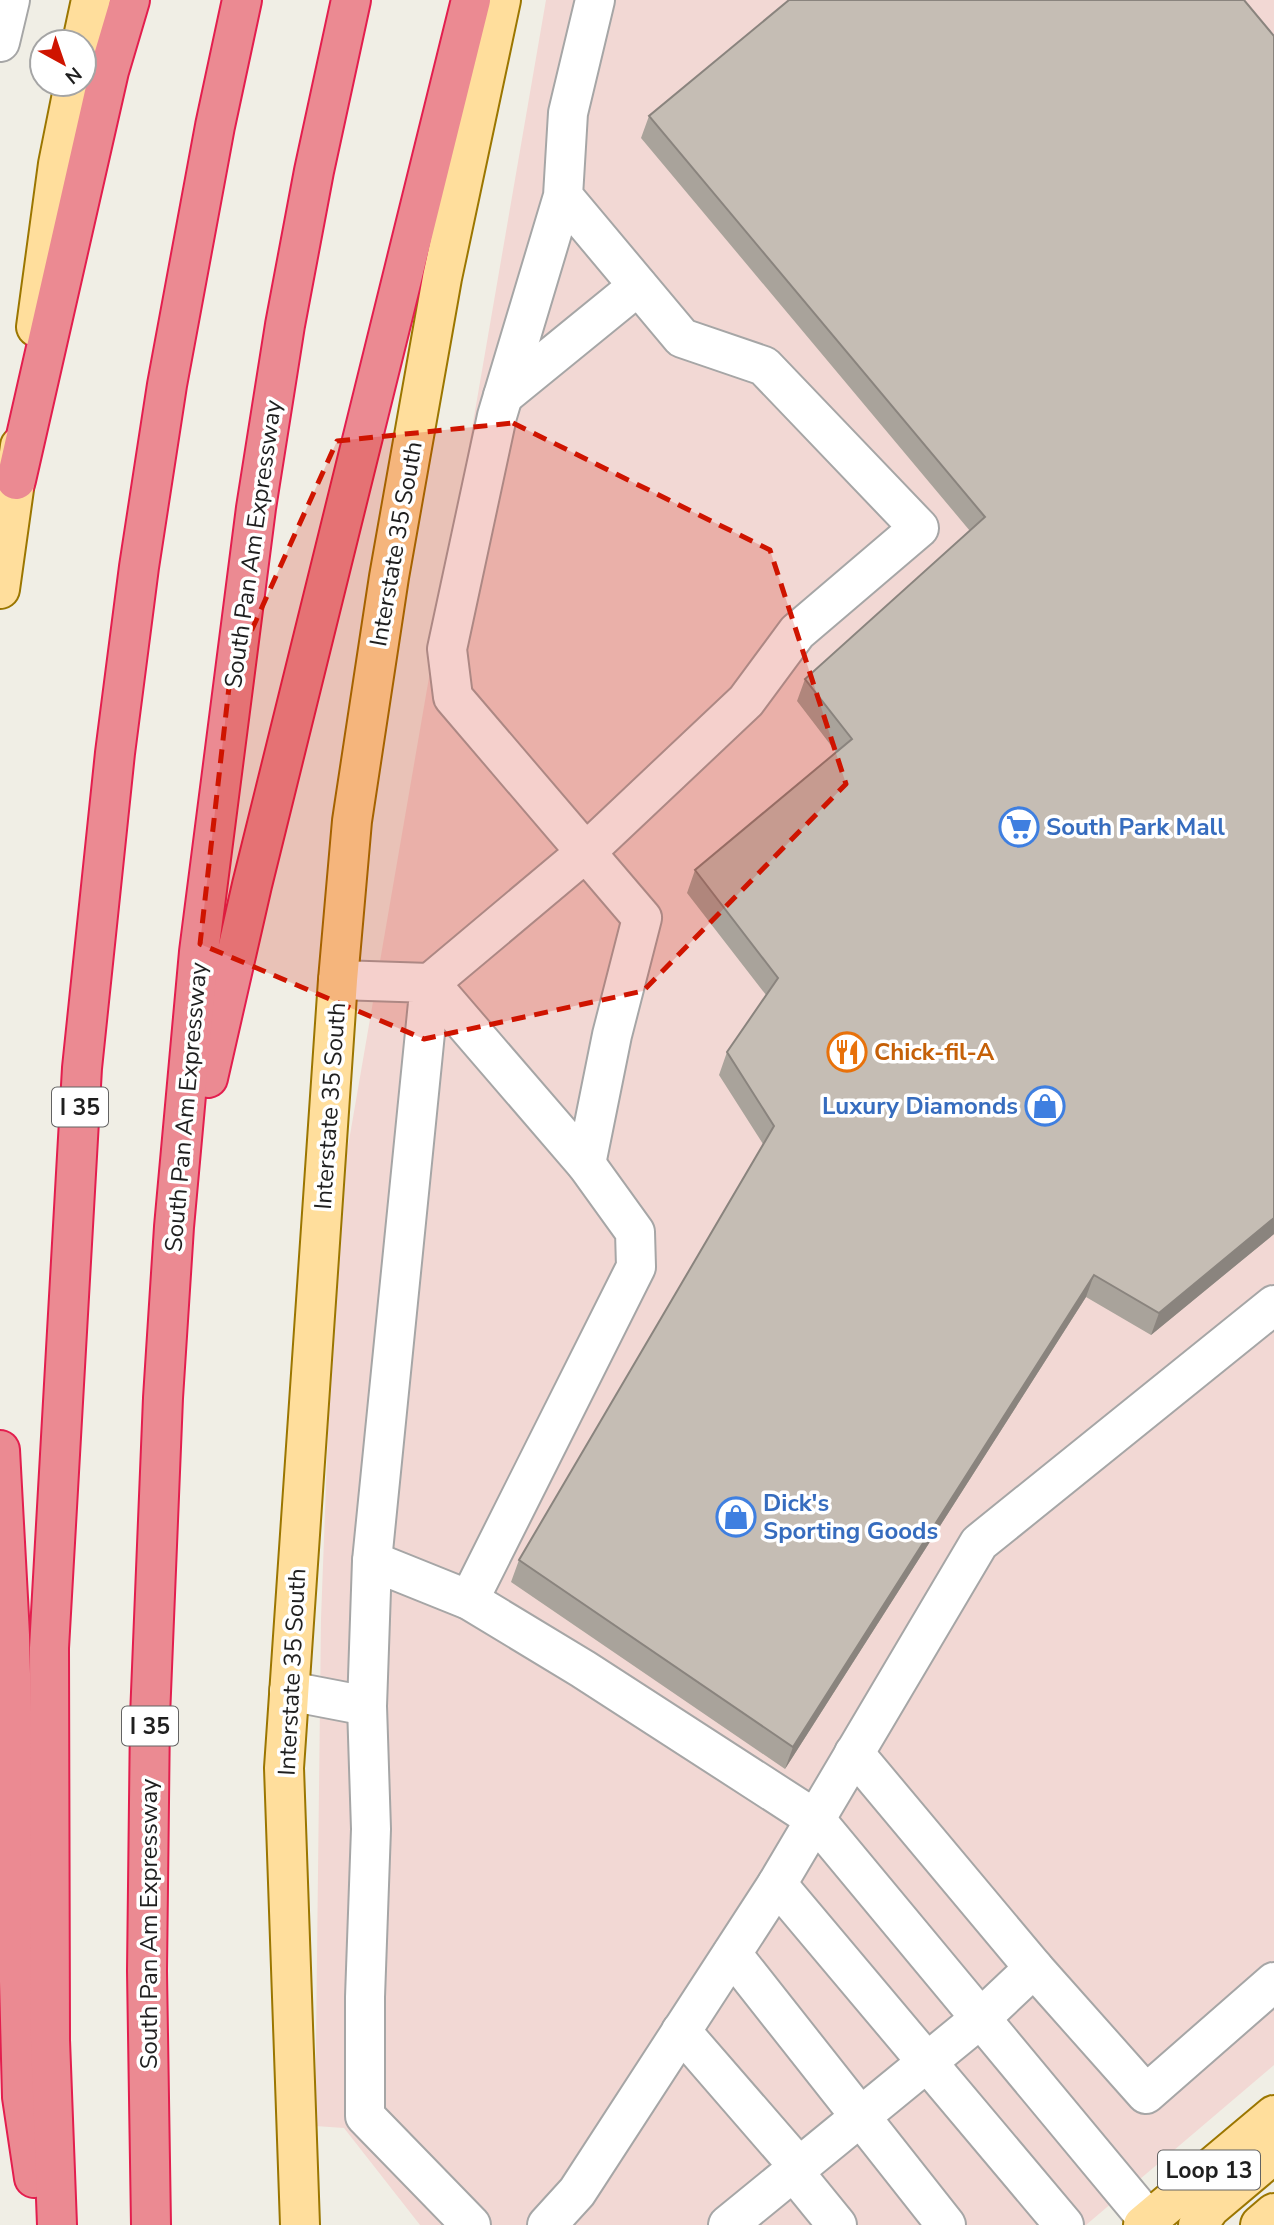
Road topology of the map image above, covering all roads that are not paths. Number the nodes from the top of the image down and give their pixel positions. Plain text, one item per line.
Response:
1 (10, 0) edge
2 (90, 0) edge
3 (130, 0) edge
4 (242, 0) edge
5 (351, 0) edge
6 (471, 0) edge
7 (501, 0) edge
8 (595, 0) edge
9 (85, 28) edge
10 (0, 42) edge
11 (71, 98) edge
12 (563, 196) junction
13 (638, 286) junction
14 (503, 396) junction
15 (16, 480) junction
16 (0, 589) edge
17 (586, 852) junction
18 (338, 980) junction
19 (430, 983) junction
20 (586, 1164) junction
21 (174, 1227) junction
22 (1274, 1305) edge
23 (0, 1450) edge
24 (372, 1561) junction
25 (469, 1600) junction
26 (289, 1690) junction
27 (367, 1706) junction
28 (854, 1753) junction
29 (815, 1819) junction
30 (777, 1884) junction
31 (732, 1954) junction
32 (1034, 1968) junction
33 (1274, 1982) edge
34 (981, 2018) junction
35 (681, 2031) junction
36 (927, 2062) junction
37 (1274, 2115) edge
38 (860, 2116) junction
39 (1274, 2154) edge
40 (796, 2169) junction
41 (1274, 2213) edge
42 (1146, 2223) edge
43 (42, 2225) edge
44 (57, 2225) edge
45 (151, 2225) edge
46 (300, 2225) edge
47 (471, 2225) edge
48 (547, 2225) edge
49 (727, 2225) edge
50 (837, 2225) edge
51 (946, 2225) edge
52 (1064, 2225) edge
53 (1198, 2225) edge
54 (1260, 2225) edge

1 - 10 lane
2 - 9 main road
3 - 15 highway
4 - 44 highway, I 35
5 - 21 highway, South Pan Am Expressway / I 35
6 - 21 highway
7 - 18 main road, Interstate 35 South
8 - 12 lane
11 - 15 main road
12 - 13 lane
12 - 14 lane
13 - 14 lane
13 - 17 lane
14 - 17 lane
15 - 16 main road
17 - 19 lane
17 - 20 lane
18 - 19 lane
18 - 26 main road, Interstate 35 South
19 - 20 lane
19 - 24 lane
20 - 25 lane
21 - 45 highway, South Pan Am Expressway / I 35
22 - 28 lane
23 - 43 highway
24 - 25 lane
24 - 27 lane
25 - 29 lane
26 - 27 lane
26 - 46 main road, Interstate 35 South
27 - 47 lane
28 - 29 lane
28 - 32 lane
29 - 30 lane
29 - 34 lane
30 - 31 lane
30 - 36 lane
31 - 35 lane
31 - 38 lane
32 - 33 lane
32 - 34 lane
34 - 36 lane
34 - 42 lane
35 - 40 lane
35 - 48 lane
36 - 38 lane
36 - 52 lane
37 - 42 main road, Loop 13
38 - 40 lane
38 - 51 lane
39 - 53 main road
40 - 49 lane
40 - 50 lane
41 - 54 main road, Loop 13

